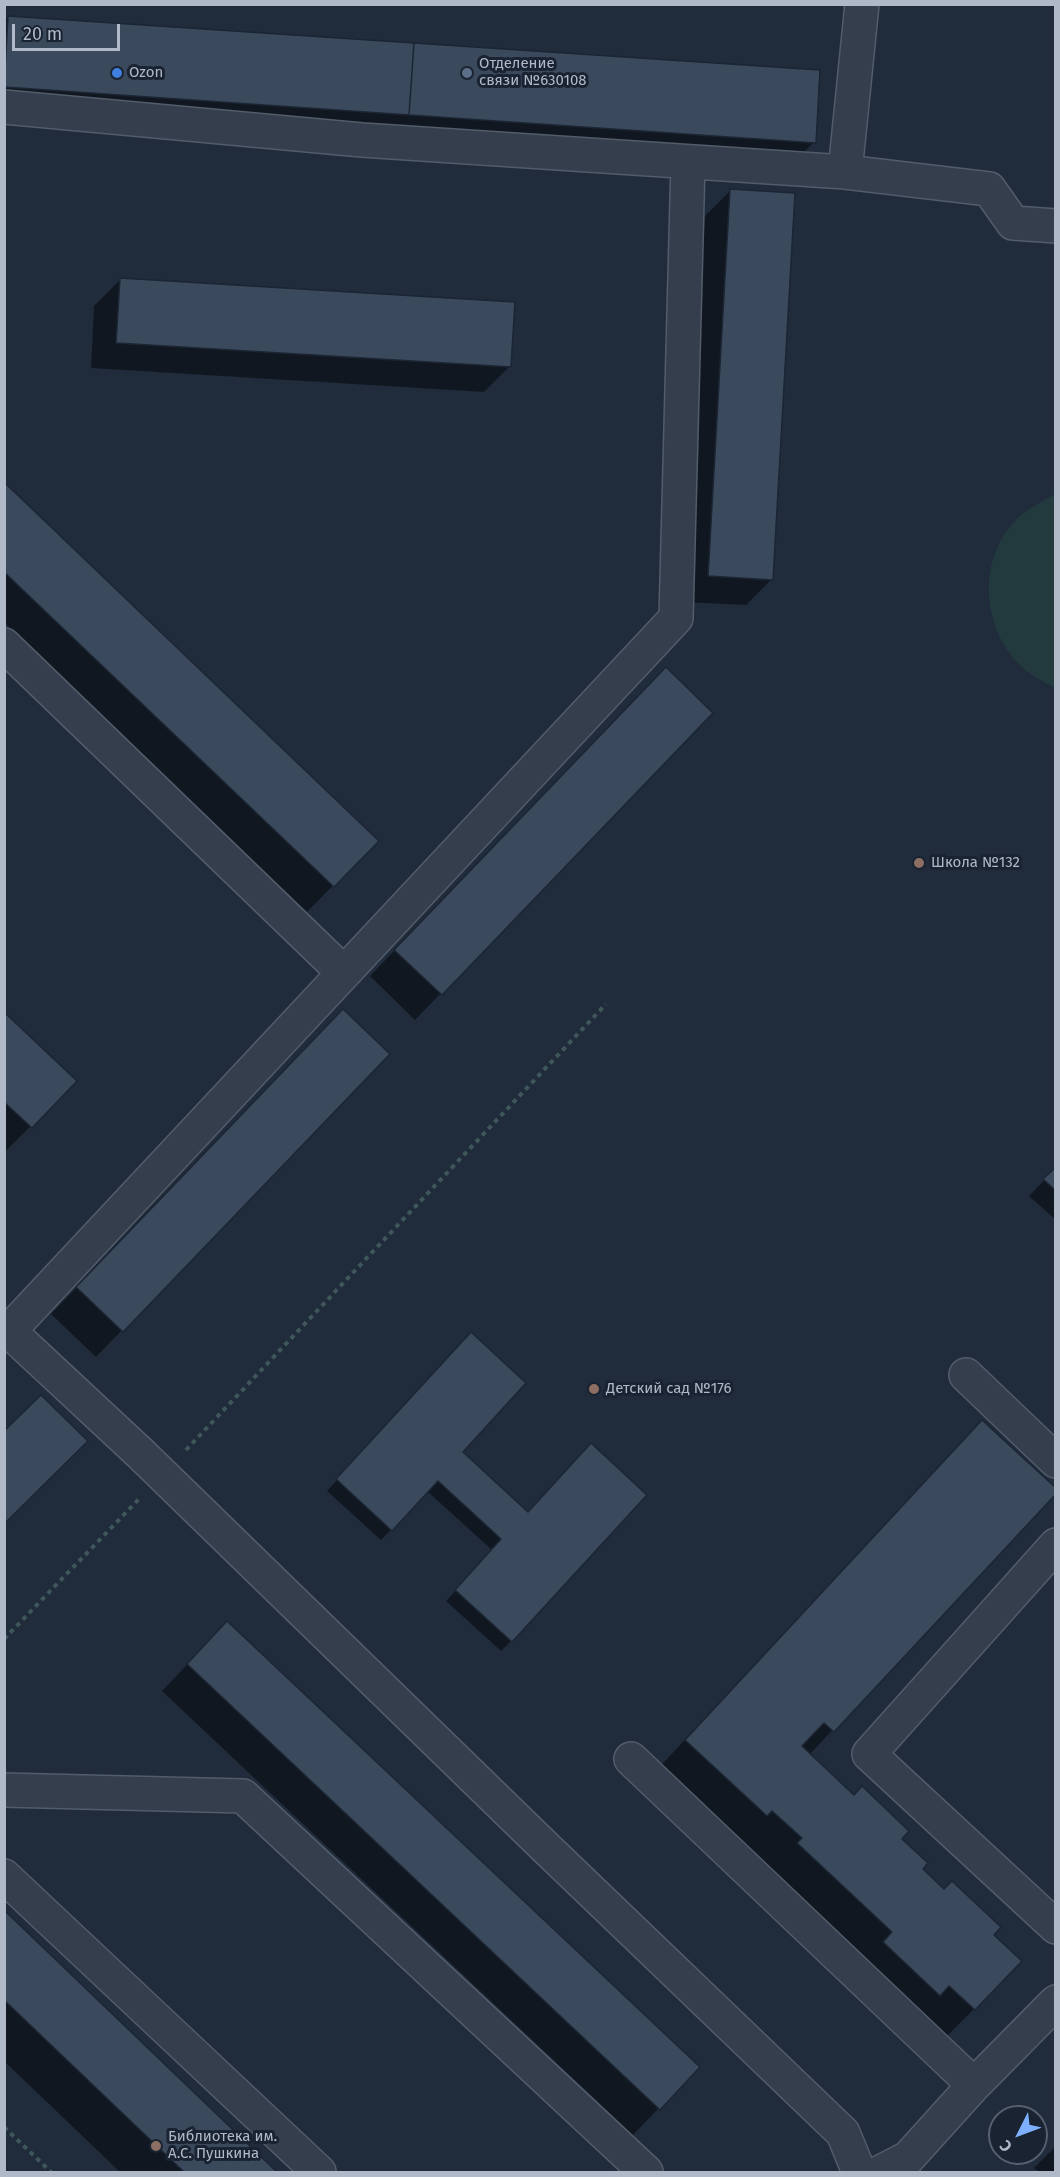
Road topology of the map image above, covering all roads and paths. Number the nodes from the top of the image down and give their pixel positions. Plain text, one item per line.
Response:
1 (862, 4) edge
2 (4, 107) edge
3 (688, 162) junction
4 (845, 172) junction
5 (1056, 226) edge
6 (4, 645) edge
7 (344, 973) junction
8 (606, 1004) dead end
9 (6, 1331) edge
10 (966, 1376) dead end
11 (1056, 1461) edge
12 (162, 1476) junction
13 (1056, 1545) edge
14 (4, 1639) edge
15 (632, 1759) dead end
16 (4, 1790) edge
17 (4, 1876) edge
18 (1056, 1927) edge
19 (1056, 2002) edge
20 (974, 2085) junction
21 (4, 2127) edge
22 (51, 2172) edge
23 (319, 2172) edge
24 (646, 2172) edge
25 (860, 2172) edge
26 (881, 2172) edge

1 - 4 lane
2 - 3 lane
3 - 4 lane
3 - 7 lane
4 - 5 lane
6 - 7 lane
7 - 9 lane
8 - 12 path
9 - 12 lane
10 - 11 lane
12 - 14 path
12 - 25 lane
13 - 18 lane
15 - 20 lane
16 - 24 lane
17 - 23 lane
19 - 20 lane
20 - 26 lane
21 - 22 path

